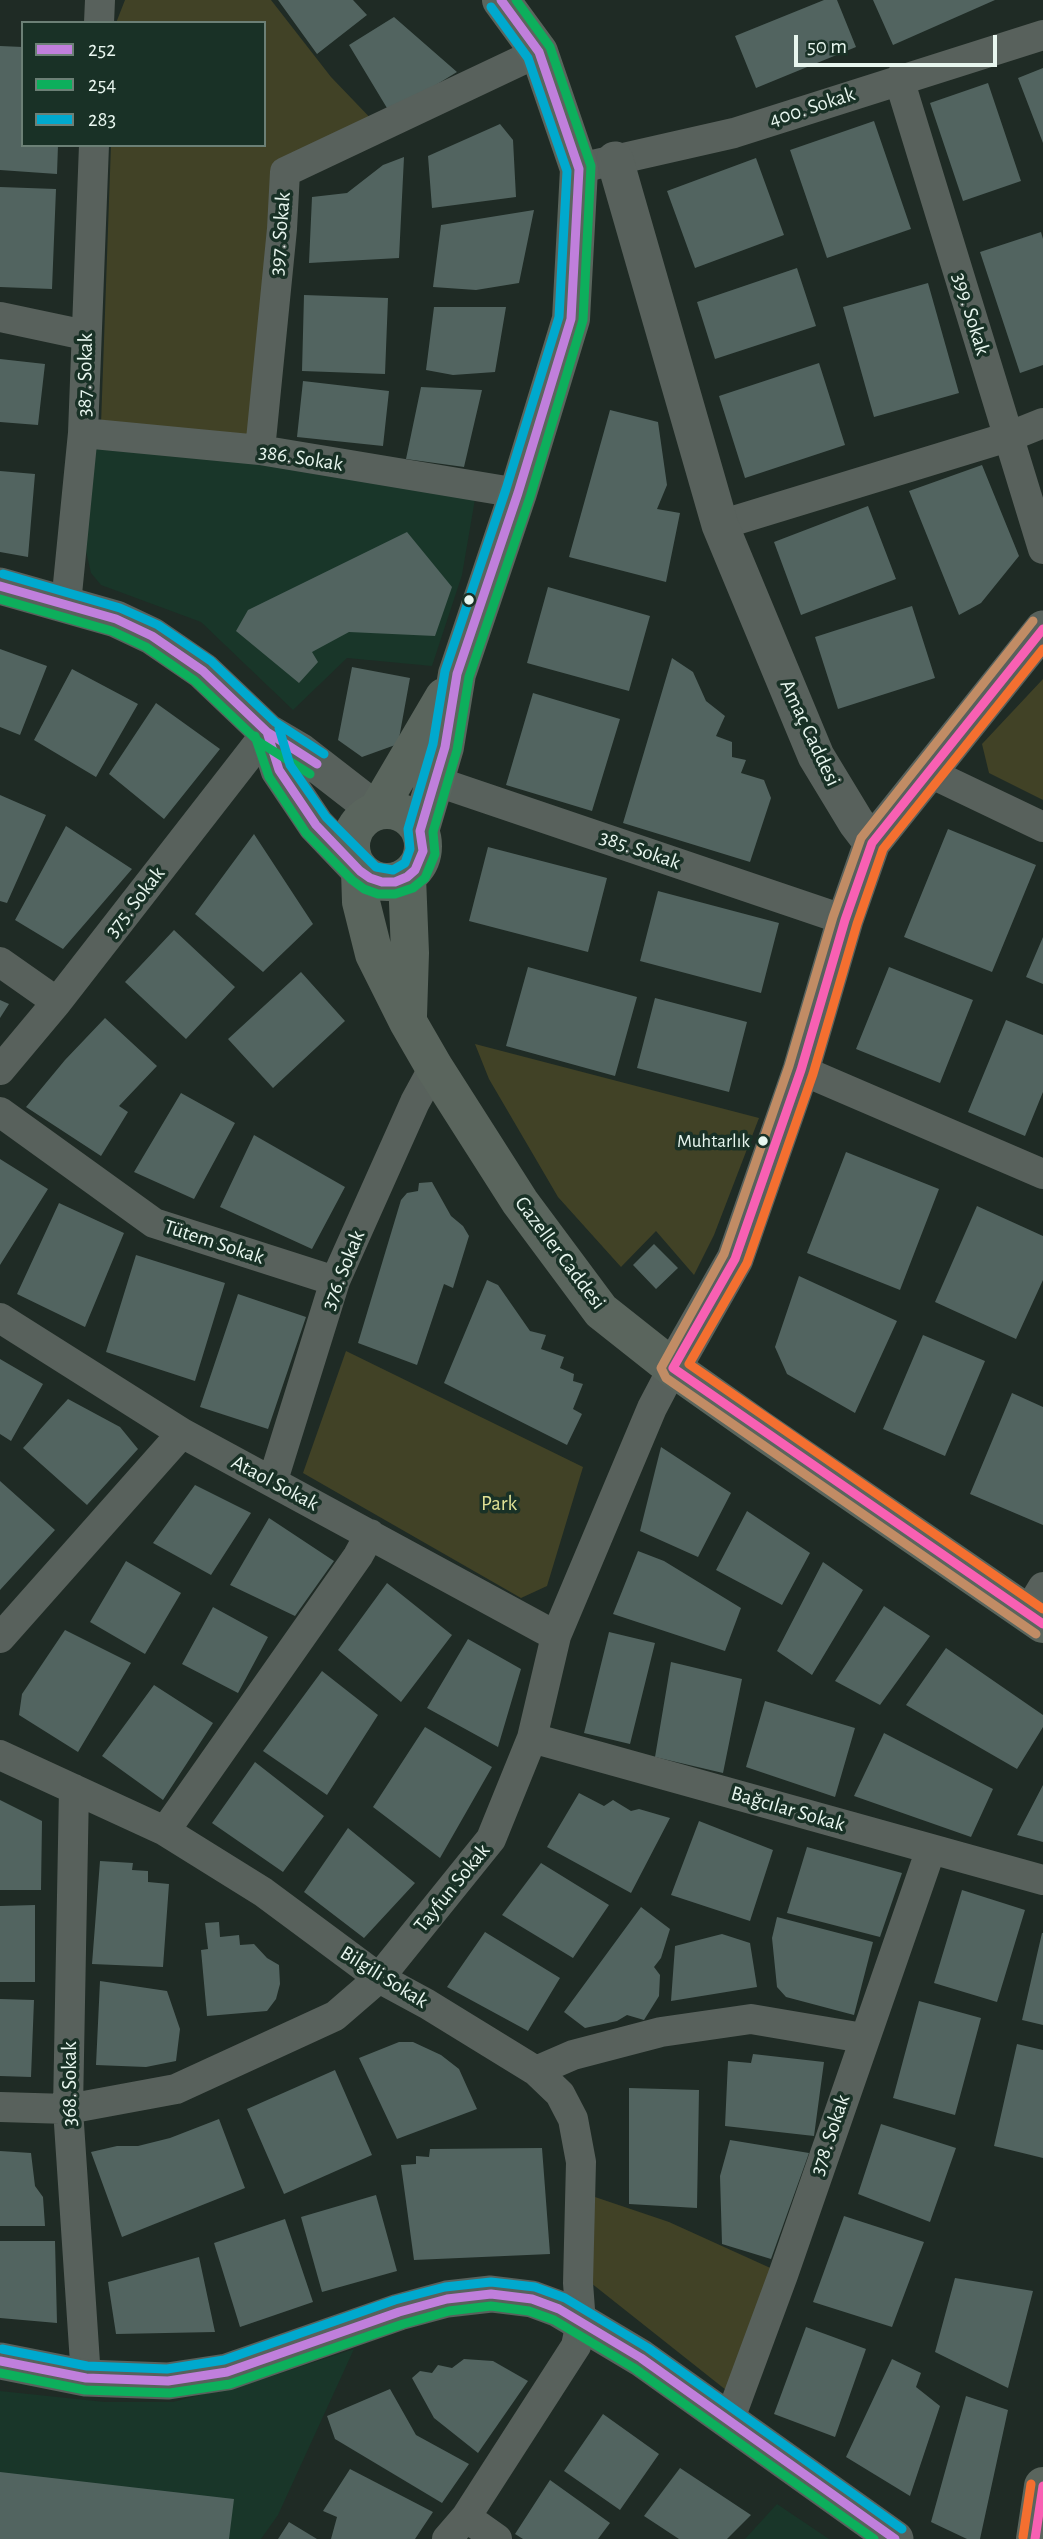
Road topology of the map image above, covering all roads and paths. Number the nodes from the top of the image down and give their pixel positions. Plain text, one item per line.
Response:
1 (100, 0) edge
2 (501, 0) edge
3 (99, 21) edge
4 (1043, 35) edge
5 (539, 52) junction
6 (899, 79) junction
7 (93, 147) edge
8 (615, 160) junction
9 (579, 169) junction
10 (0, 317) edge
11 (85, 335) junction
12 (1043, 423) edge
13 (83, 433) junction
14 (1008, 437) junction
15 (260, 450) junction
16 (518, 493) junction
17 (720, 525) junction
18 (1043, 549) edge
19 (0, 586) edge
20 (66, 604) junction
21 (1043, 629) edge
22 (457, 674) junction
23 (267, 732) junction
24 (928, 772) junction
25 (435, 781) junction
26 (377, 811) junction
27 (1043, 827) edge
28 (420, 831) junction
29 (872, 843) junction
30 (360, 871) junction
31 (407, 877) junction
32 (845, 920) junction
33 (0, 962) edge
34 (57, 1002) junction
35 (408, 1022) junction
36 (433, 1067) junction
37 (0, 1070) edge
38 (801, 1070) junction
39 (0, 1112) edge
40 (1043, 1174) edge
41 (335, 1281) junction
42 (0, 1318) edge
43 (673, 1368) junction
44 (183, 1433) junction
45 (273, 1480) junction
46 (370, 1534) junction
47 (1038, 1608) edge
48 (556, 1636) junction
49 (0, 1638) edge
50 (532, 1738) junction
51 (0, 1755) edge
52 (74, 1789) junction
53 (165, 1831) junction
54 (931, 1849) junction
55 (1043, 1880) edge
56 (379, 1978) junction
57 (863, 2038) junction
58 (536, 2071) junction
59 (0, 2107) edge
60 (68, 2109) junction
61 (581, 2323) junction
62 (0, 2361) edge
63 (86, 2378) junction
64 (729, 2421) junction
65 (1043, 2486) edge
66 (456, 2528) edge
67 (497, 2539) edge
68 (895, 2539) edge
69 (1035, 2539) edge

1 - 3 street
2 - 5 main road
4 - 6 street, 400. Sokak
5 - 9 main road
5 - 15 street, 397. Sokak
6 - 8 street, 400. Sokak
6 - 14 street, 399. Sokak
7 - 11 street, 387. Sokak
8 - 9 street, 400. Sokak
8 - 17 street, Amaç Caddesi
9 - 16 main road
10 - 11 street
11 - 13 street, 387. Sokak
12 - 14 street
13 - 15 street, 386. Sokak
13 - 20 street, 387. Sokak
14 - 17 street
14 - 18 street, 399. Sokak
15 - 16 street, 386. Sokak
16 - 22 main road
17 - 29 street, Amaç Caddesi
19 - 20 street
20 - 23 street
21 - 24 street
22 - 25 main road
22 - 26 main road
23 - 26 street
23 - 30 street
23 - 34 street, 375. Sokak
24 - 27 street
24 - 29 street
25 - 28 main road
25 - 32 street, 385. Sokak
26 - 28 main road
26 - 30 main road
28 - 31 main road
29 - 32 street
30 - 31 main road
30 - 35 main road, Gazeller Caddesi
31 - 35 main road
32 - 38 street
33 - 34 street
34 - 37 street, 375. Sokak
35 - 36 main road, Gazeller Caddesi
36 - 41 street, 376. Sokak
36 - 43 main road, Gazeller Caddesi
38 - 40 street
38 - 43 street
39 - 41 street, Tütem Sokak
41 - 45 street, 376. Sokak
42 - 44 street, Ataol Sokak
43 - 47 main road, Gazeller Caddesi
43 - 48 street, Tayfun Sokak
44 - 45 street, Ataol Sokak
44 - 49 street
45 - 46 street, Ataol Sokak
46 - 48 street, Ataol Sokak
46 - 53 street
48 - 50 street, Tayfun Sokak
50 - 54 street, Bağcılar Sokak
50 - 56 street, Tayfun Sokak
51 - 52 street, Bilgili Sokak
52 - 53 street, Bilgili Sokak
52 - 60 street, 368. Sokak
53 - 56 street, Bilgili Sokak
54 - 55 street, Bağcılar Sokak
54 - 57 street, 378. Sokak
56 - 58 street, Bilgili Sokak
56 - 60 street, Tayfun Sokak
57 - 58 street
57 - 64 street, 378. Sokak
58 - 61 street, Bilgili Sokak
59 - 60 street, Tayfun Sokak
60 - 63 street, 368. Sokak
61 - 63 street
61 - 64 street
61 - 66 street
62 - 63 street
64 - 68 street
65 - 69 main road
66 - 67 street

